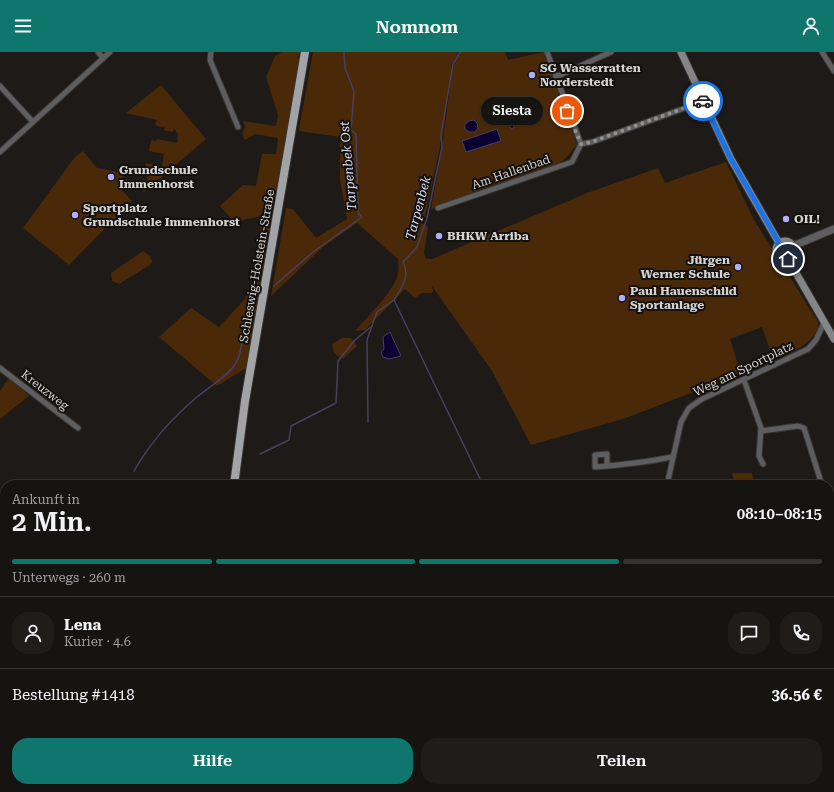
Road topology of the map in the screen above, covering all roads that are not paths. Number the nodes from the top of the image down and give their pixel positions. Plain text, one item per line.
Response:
1 (98, 52) edge
2 (110, 52) edge
3 (211, 52) edge
4 (305, 52) edge
5 (547, 52) edge
6 (611, 52) edge
7 (680, 52) edge
8 (822, 52) edge
9 (103, 58) junction
10 (834, 71) edge
11 (556, 77) junction
12 (0, 86) edge
13 (704, 101) junction
14 (33, 122) junction
15 (238, 126) dead end
16 (581, 144) junction
17 (0, 152) edge
18 (438, 208) dead end
19 (834, 229) edge
20 (779, 243) junction
21 (793, 246) junction
22 (788, 259) junction
23 (824, 323) junction
24 (834, 339) edge
25 (0, 368) edge
26 (744, 380) junction
27 (78, 428) dead end
28 (761, 431) junction
29 (672, 458) junction
30 (763, 464) dead end
31 (607, 466) dead end
32 (235, 480) edge
33 (668, 480) edge
34 (820, 480) edge

1 - 9 street
2 - 9 street
3 - 15 street
4 - 32 main road, Schleswig-Holstein-Straße
5 - 11 street
6 - 11 street
7 - 13 main road
8 - 10 street
9 - 14 street
11 - 16 street
12 - 14 street
13 - 16 street
13 - 20 main road
14 - 17 street
16 - 18 street, Am Hallenbad
19 - 21 street
20 - 21 main road
20 - 22 main road
21 - 22 main road
22 - 23 main road
23 - 24 main road
23 - 26 street, Weg am Sportplatz
25 - 27 street, Kreuzweg
26 - 28 street
26 - 29 street, Weg am Sportplatz
28 - 30 street
28 - 34 street
29 - 31 street
29 - 33 street, Weg am Sportplatz

